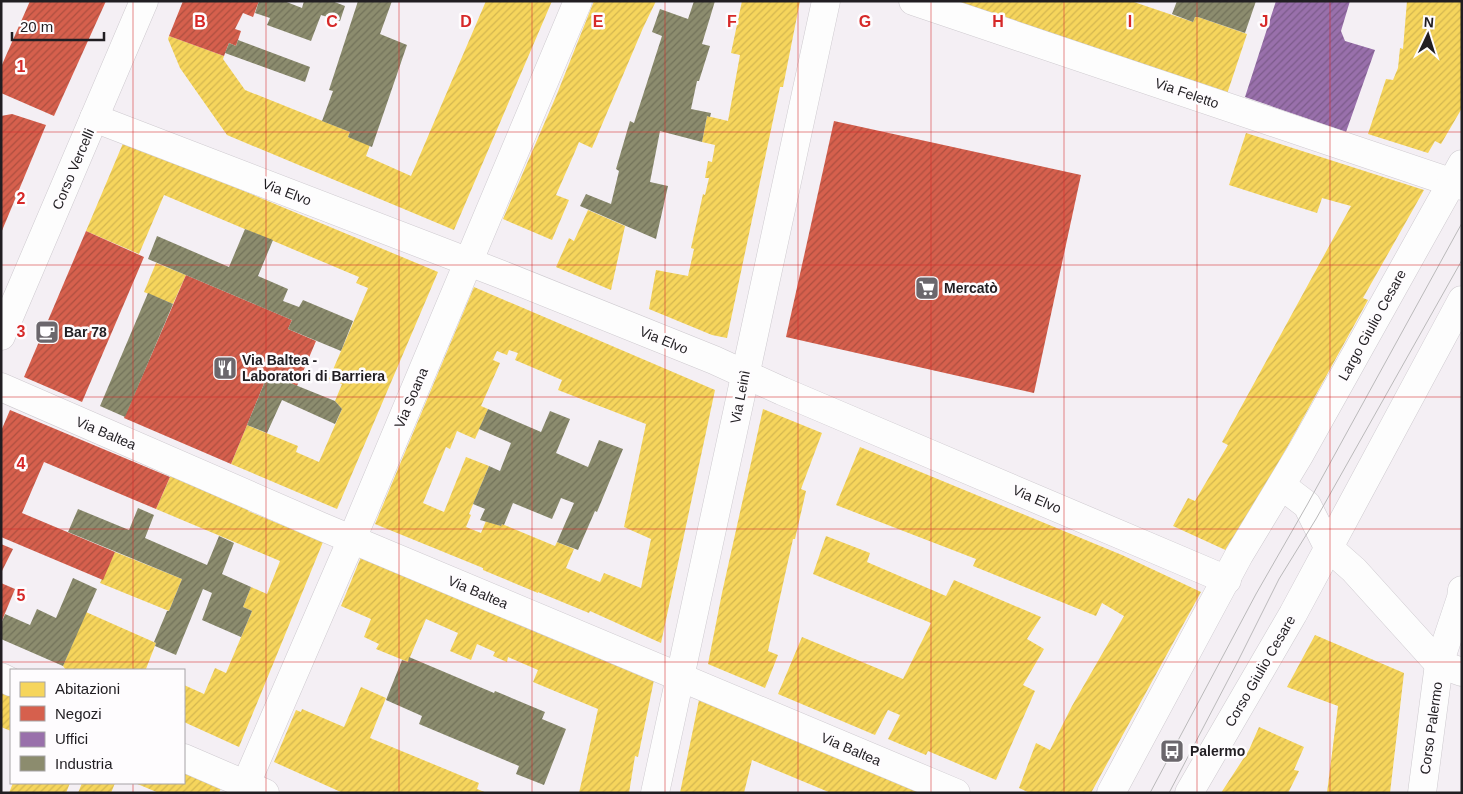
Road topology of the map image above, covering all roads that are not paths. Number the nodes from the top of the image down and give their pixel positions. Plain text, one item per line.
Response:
1 (144, 1) edge
2 (578, 1) edge
3 (826, 1) edge
4 (913, 1) edge
5 (94, 118) junction
6 (1458, 178) edge
7 (469, 263) junction
8 (1462, 300) edge
9 (1, 336) edge
10 (745, 374) junction
11 (1, 387) edge
12 (1282, 486) junction
13 (352, 539) junction
14 (1328, 547) junction
15 (1227, 580) junction
16 (1462, 590) edge
17 (1451, 668) edge
18 (680, 677) junction
19 (185, 758) edge
20 (251, 790) edge
21 (655, 793) edge
22 (956, 793) edge
23 (1110, 793) edge
24 (1189, 793) edge
25 (1422, 793) edge

1 - 5 street, Corso Vercelli
2 - 7 street, Via Soana
3 - 10 street, Via Leinì
4 - 6 street, Via Feletto
5 - 7 street, Via Elvo
5 - 9 street, Corso Vercelli
6 - 12 street, Largo Giulio Cesare
7 - 10 street, Via Elvo
7 - 13 street, Via Soana
8 - 14 street
10 - 15 street, Via Elvo
10 - 18 street, Via Leinì
11 - 13 street, Via Baltea
12 - 14 street
12 - 15 street, Largo Giulio Cesare
13 - 18 street, Via Baltea
13 - 20 street, Via Soana
14 - 17 street
14 - 24 street, Corso Giulio Cesare
15 - 23 street
16 - 17 street
17 - 25 street, Corso Palermo
18 - 21 street, Via Leinì
18 - 22 street, Via Baltea
19 - 20 street

